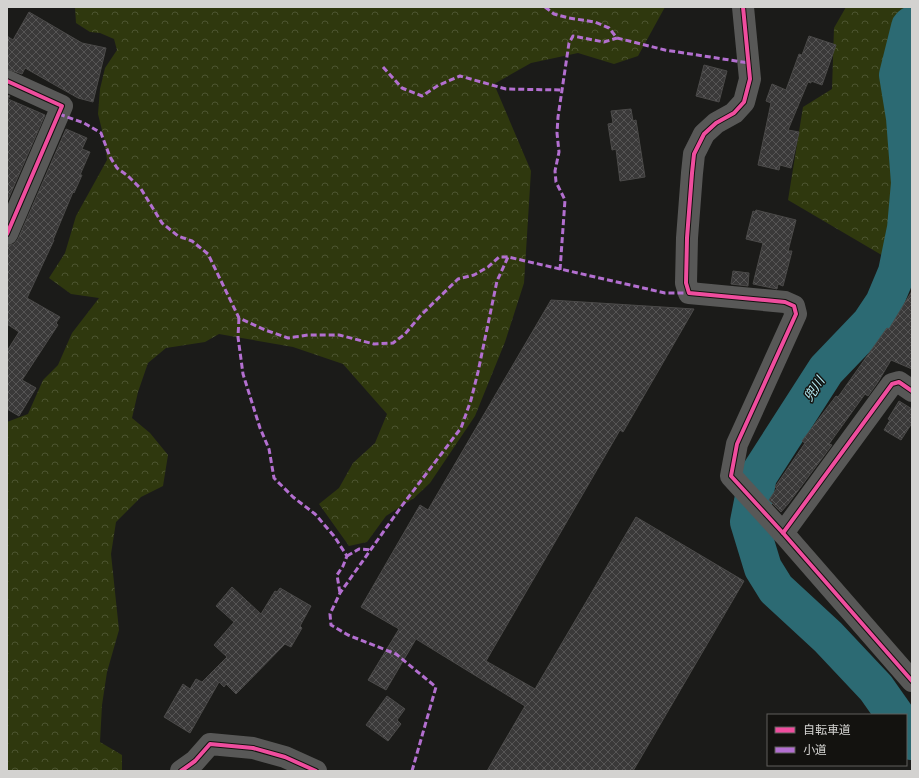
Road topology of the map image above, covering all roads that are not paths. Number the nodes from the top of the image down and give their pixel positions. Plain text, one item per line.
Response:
1 (743, 7) edge
2 (7, 81) edge
3 (7, 234) edge
4 (912, 391) edge
5 (783, 533) junction
6 (912, 681) edge
7 (181, 771) edge
8 (316, 771) edge

1 - 5 street
2 - 3 street
4 - 5 street
5 - 6 street
7 - 8 street

